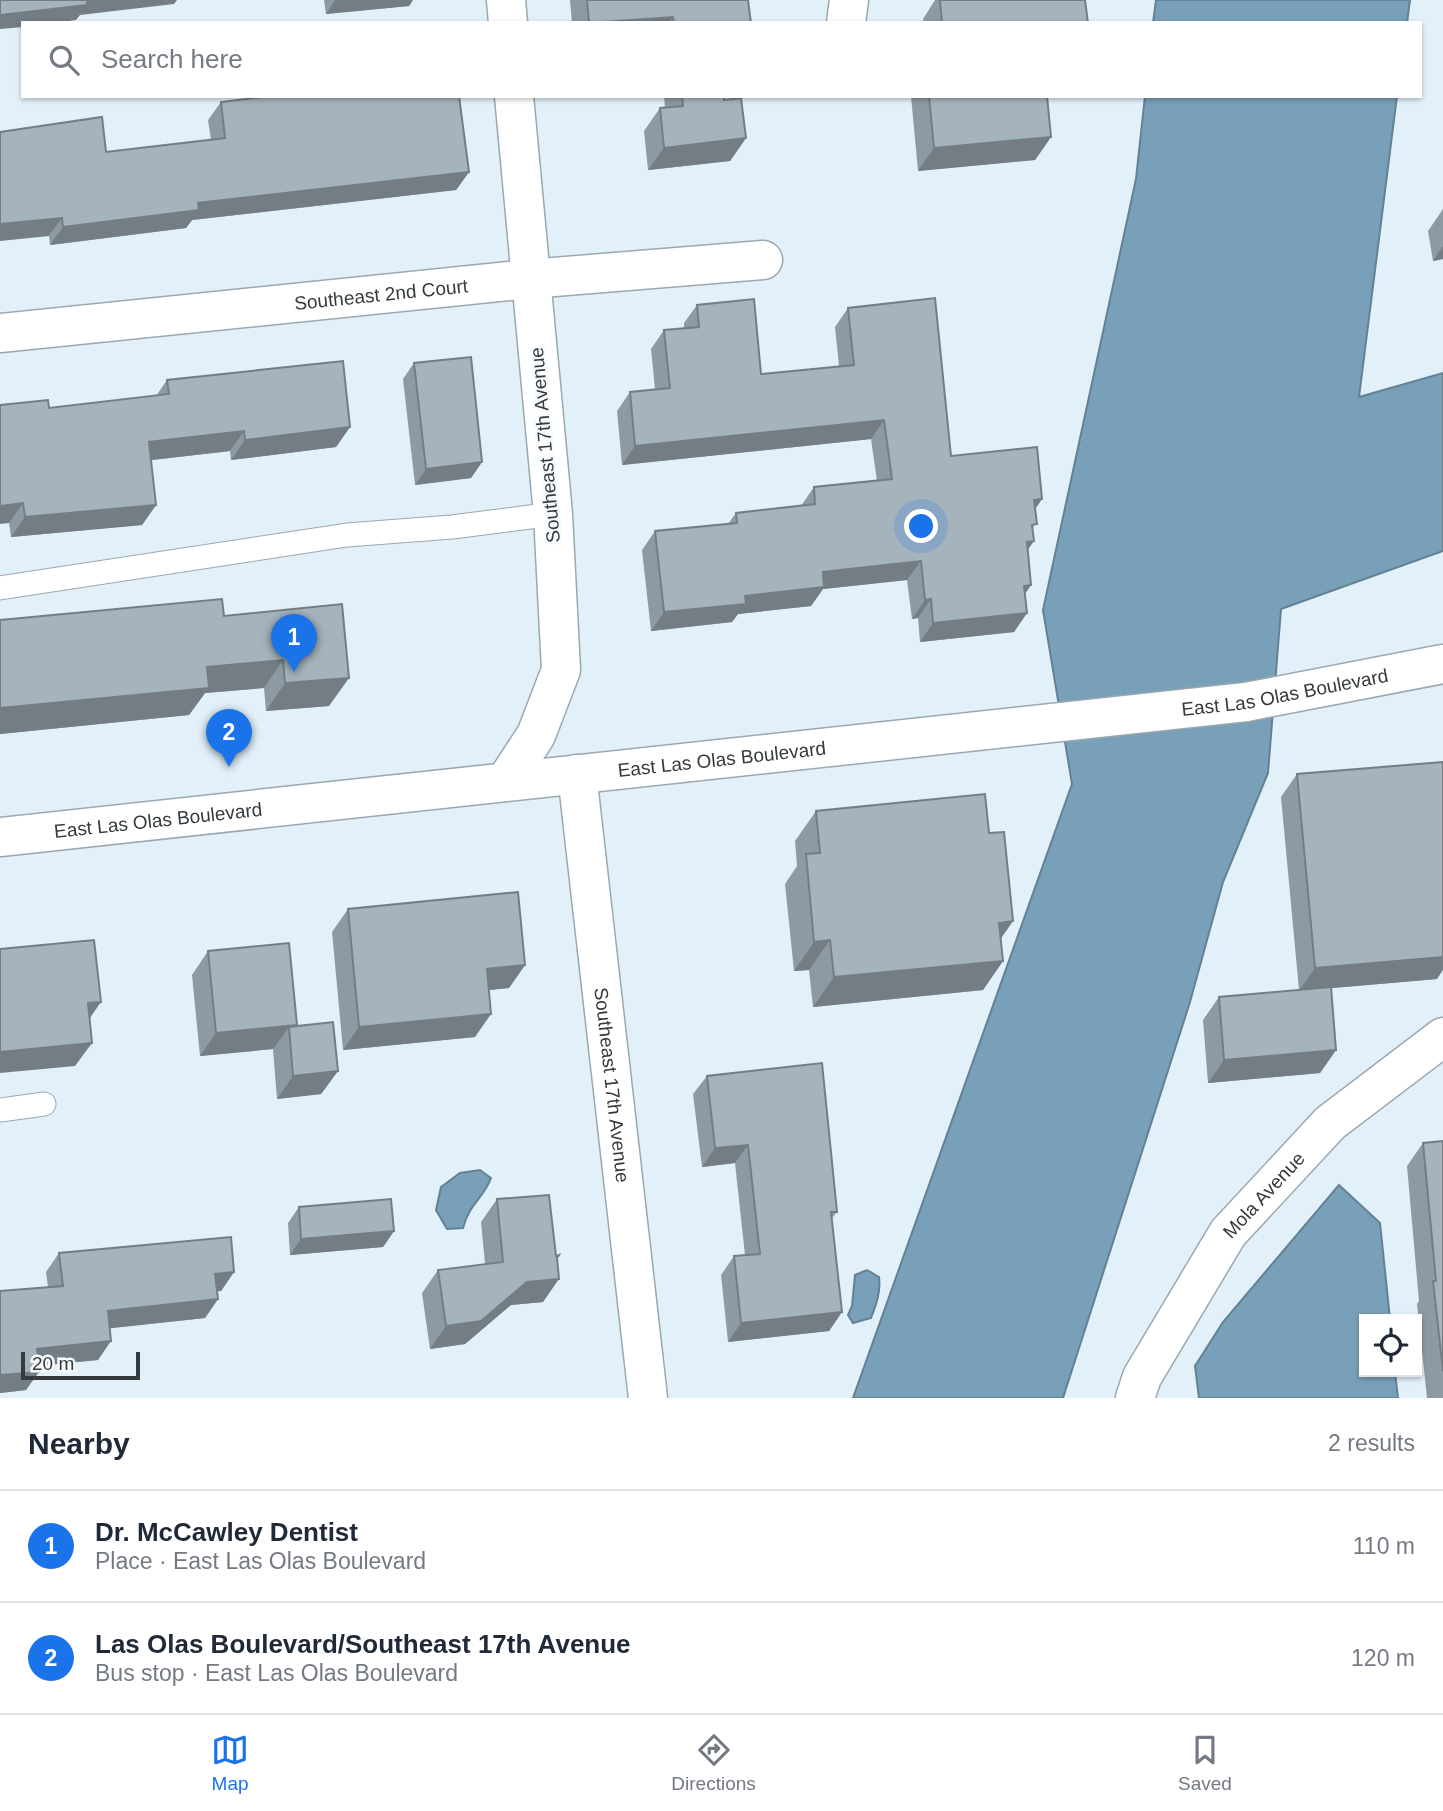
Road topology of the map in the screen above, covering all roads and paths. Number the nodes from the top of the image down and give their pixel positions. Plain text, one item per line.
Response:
1 (506, 0) edge
2 (849, 0) edge
3 (508, 21) edge
4 (846, 21) edge
5 (514, 98) edge
6 (763, 260) dead end
7 (529, 279) junction
8 (0, 333) edge
9 (553, 514) junction
10 (0, 587) edge
11 (1443, 664) edge
12 (577, 774) junction
13 (506, 781) junction
14 (0, 837) edge
15 (1443, 1037) edge
16 (44, 1104) dead end
17 (0, 1110) edge
18 (648, 1398) edge
19 (1135, 1398) edge

1 - 3 street
2 - 4 street
5 - 7 street, Southeast 17th Avenue
6 - 7 street, Southeast 2nd Court
7 - 8 street, Southeast 2nd Court
7 - 9 street, Southeast 17th Avenue
9 - 10 lane
9 - 13 street, Southeast 17th Avenue
11 - 12 street, East Las Olas Boulevard
12 - 13 street, East Las Olas Boulevard
12 - 18 street, Southeast 17th Avenue
13 - 14 street, East Las Olas Boulevard
15 - 19 street, Mola Avenue
16 - 17 lane

